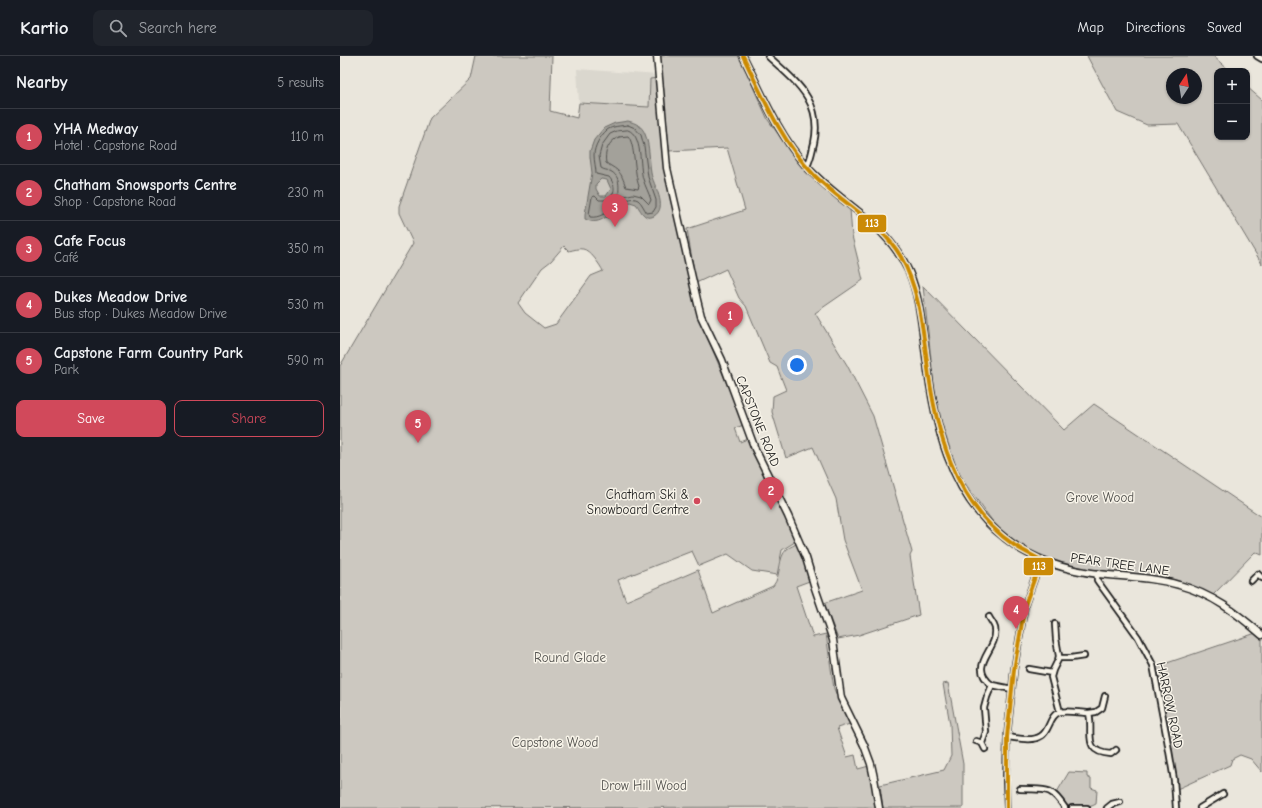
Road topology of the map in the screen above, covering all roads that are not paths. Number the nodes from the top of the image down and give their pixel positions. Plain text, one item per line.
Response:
1 (657, 56) edge
2 (743, 56) edge
3 (768, 56) edge
4 (1257, 56) edge
5 (1262, 59) edge
6 (807, 166) junction
7 (1041, 560) junction
8 (1097, 574) junction
9 (1262, 578) edge
10 (1251, 581) dead end
11 (988, 617) dead end
12 (1055, 624) dead end
13 (1262, 635) edge
14 (1084, 656) dead end
15 (1059, 658) junction
16 (1029, 669) dead end
17 (1052, 673) junction
18 (992, 685) junction
19 (1012, 689) junction
20 (1105, 696) dead end
21 (1060, 712) junction
22 (1089, 713) junction
23 (1006, 737) junction
24 (976, 741) dead end
25 (982, 742) junction
26 (985, 749) dead end
27 (1116, 750) dead end
28 (1020, 788) dead end
29 (1223, 794) dead end
30 (1120, 802) dead end
31 (879, 808) edge
32 (1007, 808) edge
33 (1064, 808) edge
34 (1072, 808) edge
35 (1087, 808) edge
36 (1106, 808) edge
37 (1176, 808) edge
38 (1200, 808) edge

1 - 31 street, CAPSTONE ROAD
2 - 6 street, PEAR TREE LANE
3 - 6 street
4 - 5 street
6 - 7 street, PEAR TREE LANE
7 - 8 street, PEAR TREE LANE
7 - 19 street
8 - 13 street, PEAR TREE LANE
8 - 37 street, HARROW ROAD
9 - 10 street
11 - 18 street
12 - 15 street
14 - 15 street
15 - 17 street
16 - 17 street
17 - 21 street
18 - 19 street
18 - 25 street
19 - 23 street
20 - 22 street
21 - 22 street
21 - 23 street
22 - 27 street
23 - 32 street
24 - 25 street
25 - 26 street
28 - 33 street
29 - 38 street
30 - 36 street
34 - 35 street

